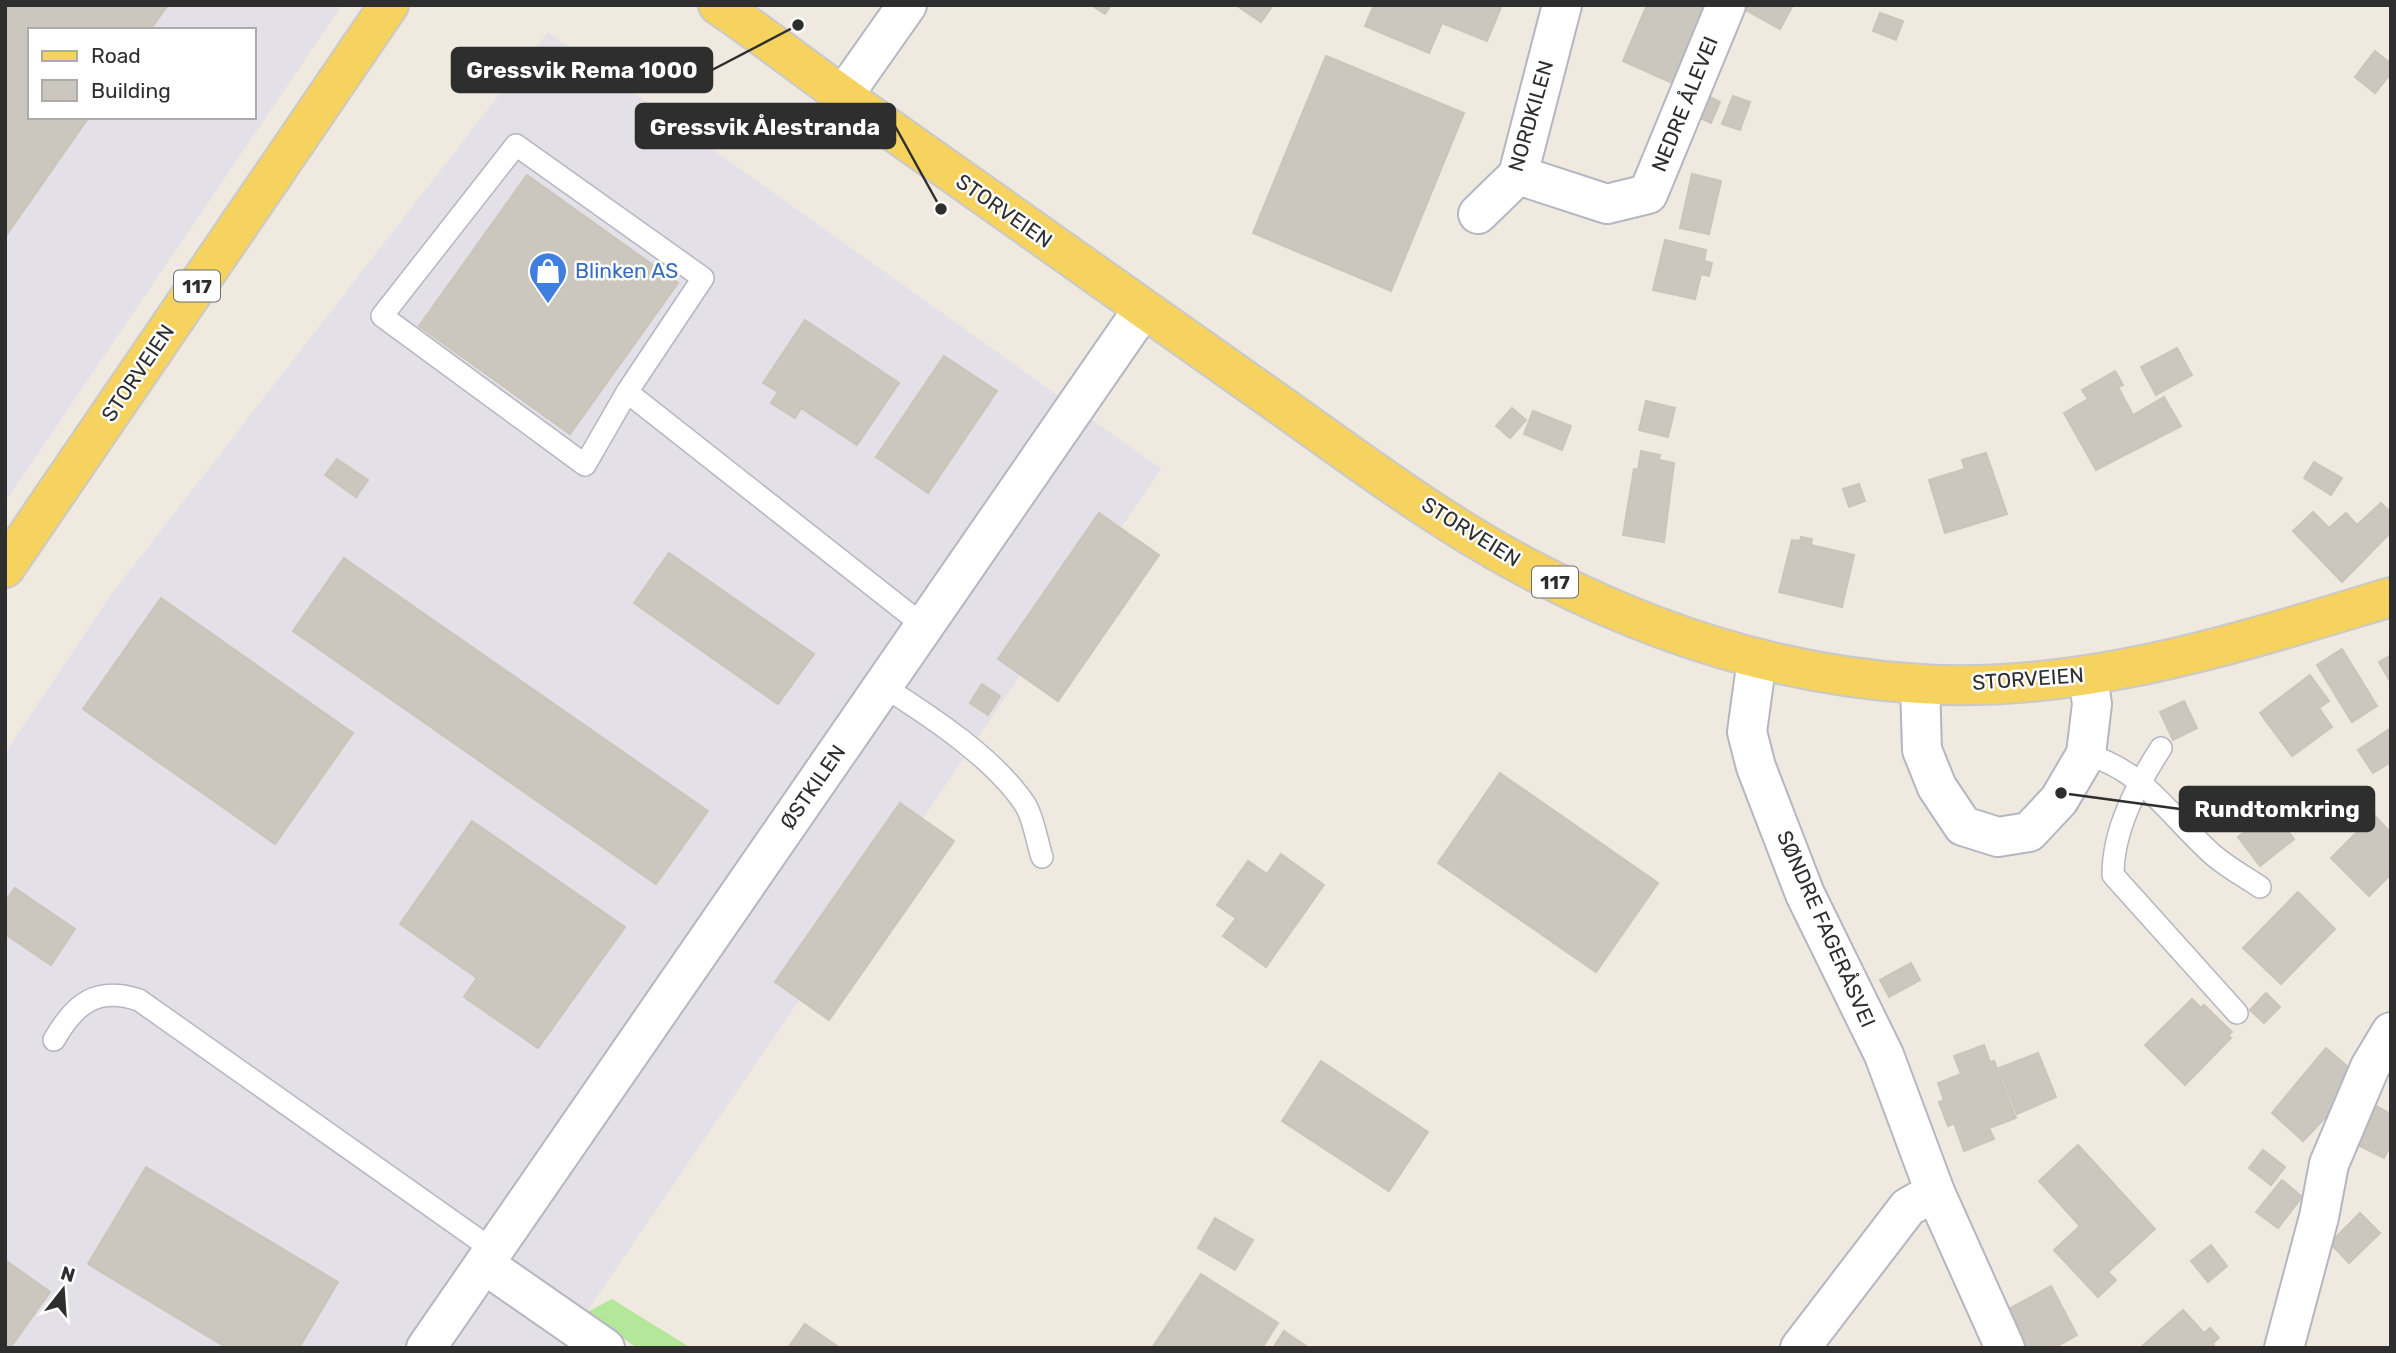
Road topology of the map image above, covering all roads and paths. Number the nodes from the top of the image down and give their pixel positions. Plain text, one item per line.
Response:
1 (389, 5) edge
2 (718, 5) edge
3 (907, 5) edge
4 (1562, 5) edge
5 (1726, 5) edge
6 (843, 96) junction
7 (1518, 175) junction
8 (1478, 214) dead end
9 (1143, 309) junction
10 (627, 392) junction
11 (5, 568) edge
12 (2391, 597) edge
13 (924, 626) junction
14 (1757, 659) junction
15 (2088, 676) junction
16 (1920, 684) junction
17 (883, 686) junction
18 (2161, 748) dead end
19 (2086, 754) junction
20 (2139, 781) junction
21 (1042, 858) dead end
22 (2260, 887) dead end
23 (2237, 1013) dead end
24 (2391, 1032) edge
25 (54, 1040) dead end
26 (1935, 1192) junction
27 (489, 1257) junction
28 (426, 1348) edge
29 (605, 1348) edge
30 (1800, 1348) edge
31 (2005, 1348) edge
32 (2284, 1348) edge

1 - 11 main road, STORVEIEN / 117
2 - 6 main road, STORVEIEN / 117
3 - 6 street
4 - 7 street, NORDKILEN
5 - 7 street, NEDRE ÅLEVEI
6 - 9 main road, STORVEIEN / 117
7 - 8 street, NORDKILEN
9 - 13 street, ØSTKILEN
9 - 14 main road, STORVEIEN / 117
10 - 10 lane
10 - 13 lane
12 - 15 main road, STORVEIEN / 117
13 - 17 street, ØSTKILEN
14 - 16 main road, STORVEIEN / 117
14 - 26 street, SØNDRE FAGERÅSVEI
15 - 16 main road, STORVEIEN / 117
15 - 19 street
16 - 19 street
17 - 21 lane
17 - 27 street, ØSTKILEN
18 - 20 lane
19 - 20 lane
20 - 22 lane
20 - 23 lane
24 - 32 street
25 - 27 lane
26 - 30 street
26 - 31 street, SØNDRE FAGERÅSVEI
27 - 28 street, ØSTKILEN
27 - 29 street

